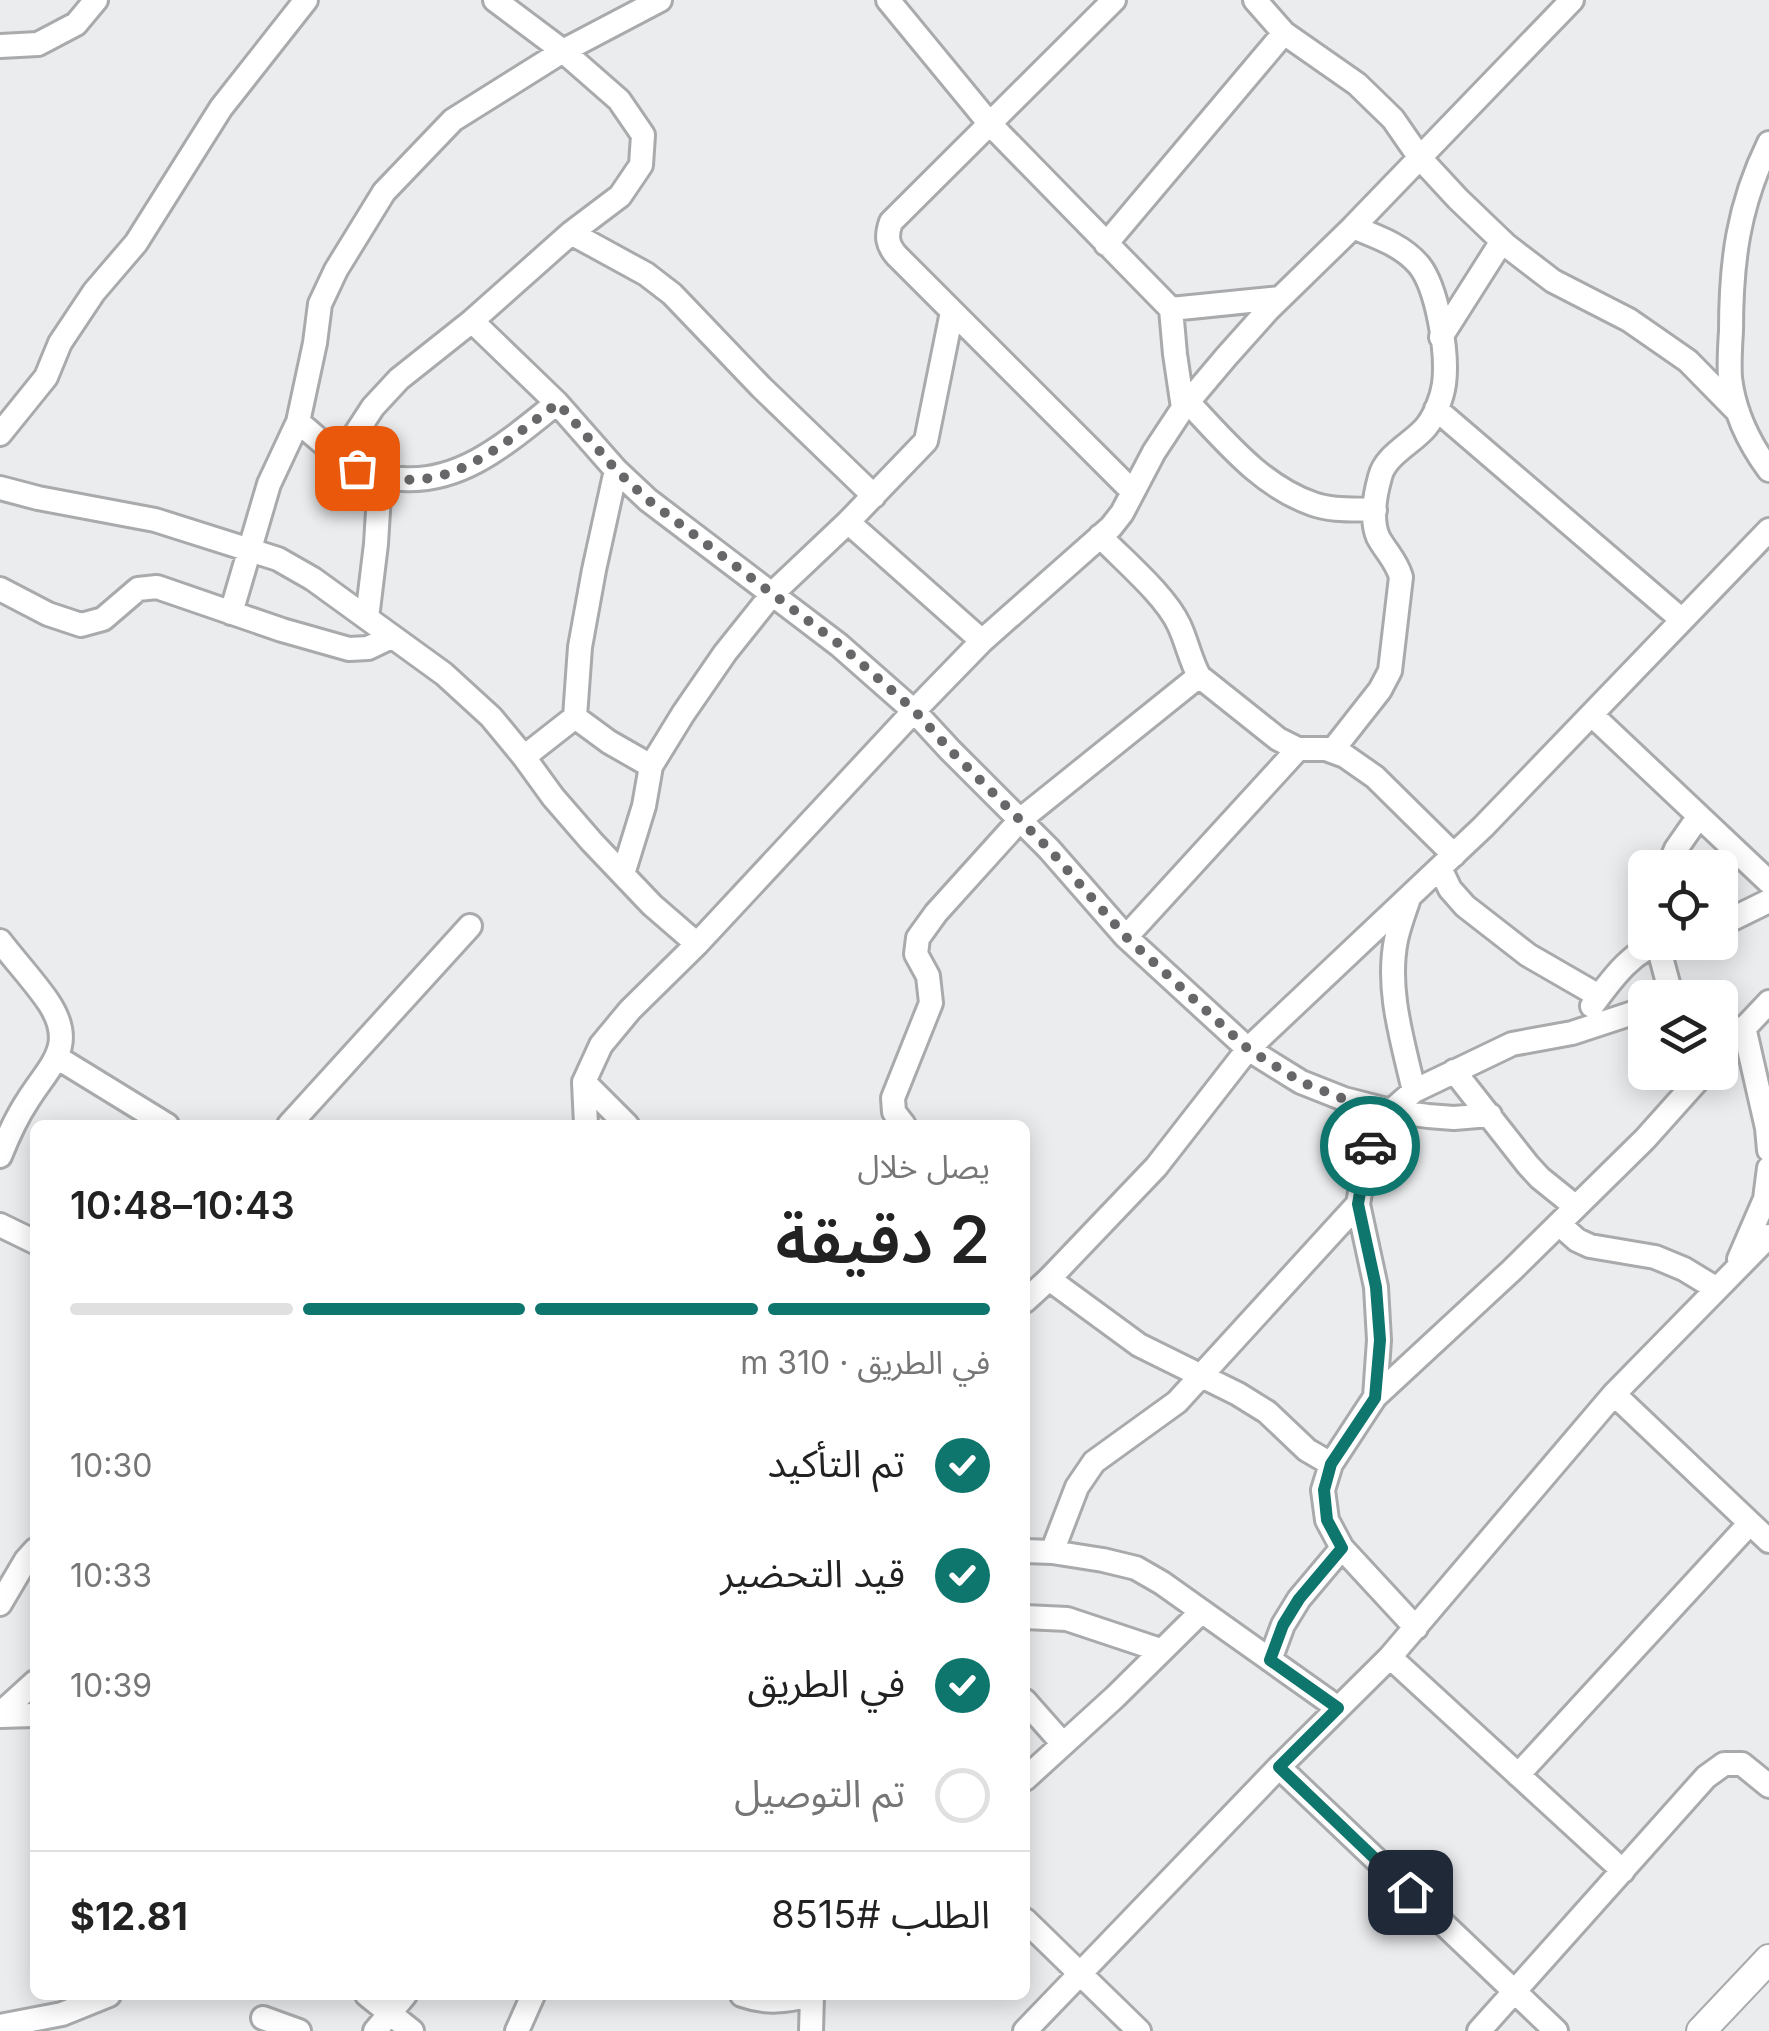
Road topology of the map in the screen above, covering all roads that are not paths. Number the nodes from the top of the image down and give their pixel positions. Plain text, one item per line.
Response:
1 (96, 0) edge
2 (660, 0) edge
3 (888, 0) edge
4 (1114, 0) edge
5 (1254, 0) edge
6 (1572, 0) edge
7 (297, 3) edge
8 (508, 3) edge
9 (1284, 33) junction
10 (0, 46) edge
11 (563, 51) junction
12 (990, 124) junction
13 (1769, 143) edge
14 (1420, 158) junction
15 (1354, 227) junction
16 (572, 233) junction
17 (1502, 241) junction
18 (1106, 244) junction
19 (1280, 298) junction
20 (1171, 309) junction
21 (952, 312) junction
22 (472, 321) junction
23 (1441, 337) junction
24 (558, 403) junction
25 (1186, 405) junction
26 (1436, 409) junction
27 (1738, 412) junction
28 (298, 422) junction
29 (0, 434) edge
30 (341, 456) junction
31 (616, 470) junction
32 (1769, 470) edge
33 (380, 478) junction
34 (0, 488) edge
35 (1132, 491) junction
36 (874, 496) junction
37 (1375, 510) junction
38 (848, 522) junction
39 (1769, 530) edge
40 (1100, 536) junction
41 (248, 550) junction
42 (0, 589) edge
43 (773, 594) junction
44 (231, 613) junction
45 (367, 618) junction
46 (1682, 620) junction
47 (391, 638) junction
48 (982, 641) junction
49 (1200, 676) junction
50 (914, 710) junction
51 (1592, 715) junction
52 (574, 718) junction
53 (1298, 749) junction
54 (1332, 751) junction
55 (524, 757) junction
56 (651, 766) junction
57 (1700, 816) junction
58 (1020, 820) junction
59 (1676, 850) edge
60 (1447, 861) junction
61 (622, 874) junction
62 (1769, 882) edge
63 (1409, 897) junction
64 (1769, 901) edge
65 (1738, 916) edge
66 (470, 926) dead end
67 (1126, 937) junction
68 (0, 942) edge
69 (697, 944) junction
70 (1635, 960) edge
71 (1599, 996) junction
72 (1769, 1002) edge
73 (1628, 1015) edge
74 (1744, 1027) junction
75 (1572, 1033) junction
76 (1738, 1034) edge
77 (1248, 1049) junction
78 (58, 1058) junction
79 (1454, 1071) junction
80 (584, 1082) junction
81 (1685, 1090) edge
82 (1414, 1091) junction
83 (1392, 1111) junction
84 (1490, 1115) junction
85 (159, 1120) edge
86 (293, 1120) edge
87 (586, 1120) edge
88 (622, 1120) edge
89 (900, 1120) edge
90 (1769, 1150) edge
91 (0, 1156) edge
92 (1769, 1168) edge
93 (1358, 1204) junction
94 (1567, 1216) junction
95 (0, 1225) edge
96 (1769, 1236) edge
97 (30, 1240) edge
98 (1049, 1279) junction
99 (1725, 1281) junction
100 (1030, 1296) edge
101 (1199, 1376) junction
102 (1614, 1394) junction
103 (1375, 1398) junction
104 (1331, 1464) junction
105 (1750, 1523) junction
106 (1769, 1541) edge
107 (1342, 1548) junction
108 (1030, 1551) edge
109 (1052, 1552) junction
110 (30, 1556) edge
111 (0, 1604) edge
112 (1202, 1612) junction
113 (1030, 1617) edge
114 (1416, 1628) junction
115 (1160, 1650) junction
116 (1390, 1657) junction
117 (1270, 1660) junction
118 (30, 1687) edge
119 (1030, 1707) edge
120 (1338, 1708) junction
121 (0, 1715) edge
122 (30, 1715) edge
123 (1064, 1744) junction
124 (1279, 1767) junction
125 (1030, 1775) edge
126 (1518, 1775) junction
127 (1769, 1786) edge
128 (1622, 1872) junction
129 (1030, 1925) edge
130 (1769, 1959) edge
131 (1079, 1974) junction
132 (1515, 1992) junction
133 (97, 2000) edge
134 (531, 2000) edge
135 (757, 2000) edge
136 (789, 2000) edge
137 (812, 2000) edge
138 (390, 2013) edge
139 (261, 2015) edge
140 (0, 2026) edge
141 (300, 2031) edge
142 (412, 2031) edge
143 (517, 2031) edge
144 (811, 2031) edge
145 (1025, 2031) edge
146 (1139, 2031) edge
147 (1479, 2031) edge
148 (1556, 2031) edge
149 (1701, 2031) edge

1 - 10 street
2 - 11 street
3 - 12 street
4 - 12 street
5 - 9 street
6 - 14 street
7 - 29 street
8 - 11 street
9 - 14 street
9 - 18 street
11 - 16 street
11 - 28 street
12 - 18 street
12 - 21 street
13 - 27 street
14 - 15 street
14 - 17 street
15 - 19 street
15 - 23 street
16 - 22 street
16 - 36 street
17 - 23 street
17 - 27 street
18 - 20 street
19 - 20 street
19 - 25 street
20 - 25 street
21 - 35 street
21 - 36 street
22 - 24 street
22 - 30 street
23 - 26 street
24 - 31 street
24 - 33 street
25 - 35 street
25 - 37 street
26 - 37 street
26 - 46 street
27 - 32 street
28 - 30 street
28 - 41 street
30 - 33 street
31 - 43 street
31 - 52 street
33 - 45 street
34 - 41 street
35 - 40 street
36 - 38 street
37 - 54 street
38 - 43 street
38 - 48 street
39 - 46 street
40 - 48 street
40 - 49 street
41 - 44 street
41 - 45 street
42 - 44 street
43 - 50 street
43 - 56 street
44 - 47 street
45 - 47 street
46 - 51 street
47 - 55 street
48 - 50 street
49 - 53 street
49 - 58 street
50 - 58 street
50 - 69 street
51 - 57 street
51 - 60 street
52 - 55 street
52 - 56 street
53 - 54 street
53 - 67 street
54 - 60 street
55 - 61 street
56 - 61 street
57 - 59 street
57 - 62 street
58 - 67 street
58 - 89 street
60 - 63 street
60 - 71 street
61 - 69 street
63 - 77 street
63 - 82 street
64 - 65 street
66 - 86 street
67 - 77 street
68 - 78 street
69 - 80 street
70 - 71 street
71 - 75 street
72 - 74 street
73 - 75 street
74 - 76 street
74 - 90 street
75 - 79 street
77 - 83 street
77 - 98 street
78 - 85 street
78 - 91 street
79 - 82 street
79 - 84 street
80 - 87 street
80 - 88 street
81 - 94 street
82 - 83 street
83 - 84 street
83 - 93 street
84 - 94 street
92 - 99 street
93 - 101 street
93 - 103 street
94 - 99 street
94 - 103 street
95 - 97 street
96 - 99 street
98 - 100 street
98 - 101 street
99 - 102 street
101 - 104 street
101 - 109 street
102 - 105 street
102 - 114 street
103 - 104 street
104 - 107 street
105 - 106 street
105 - 126 street
107 - 114 street
107 - 117 street
108 - 109 street
109 - 112 street
110 - 111 street
112 - 115 street
112 - 117 street
113 - 115 street
114 - 116 street
115 - 123 street
116 - 120 street
116 - 126 street
117 - 120 street
118 - 121 street
119 - 123 street
120 - 124 street
121 - 122 street
123 - 125 street
124 - 131 street
124 - 132 street
126 - 128 street
127 - 128 street
128 - 132 street
129 - 131 street
130 - 149 street
131 - 145 street
131 - 146 street
132 - 147 street
132 - 148 street
133 - 140 street
134 - 143 street
135 - 136 street
137 - 144 street
138 - 142 street
139 - 141 street

